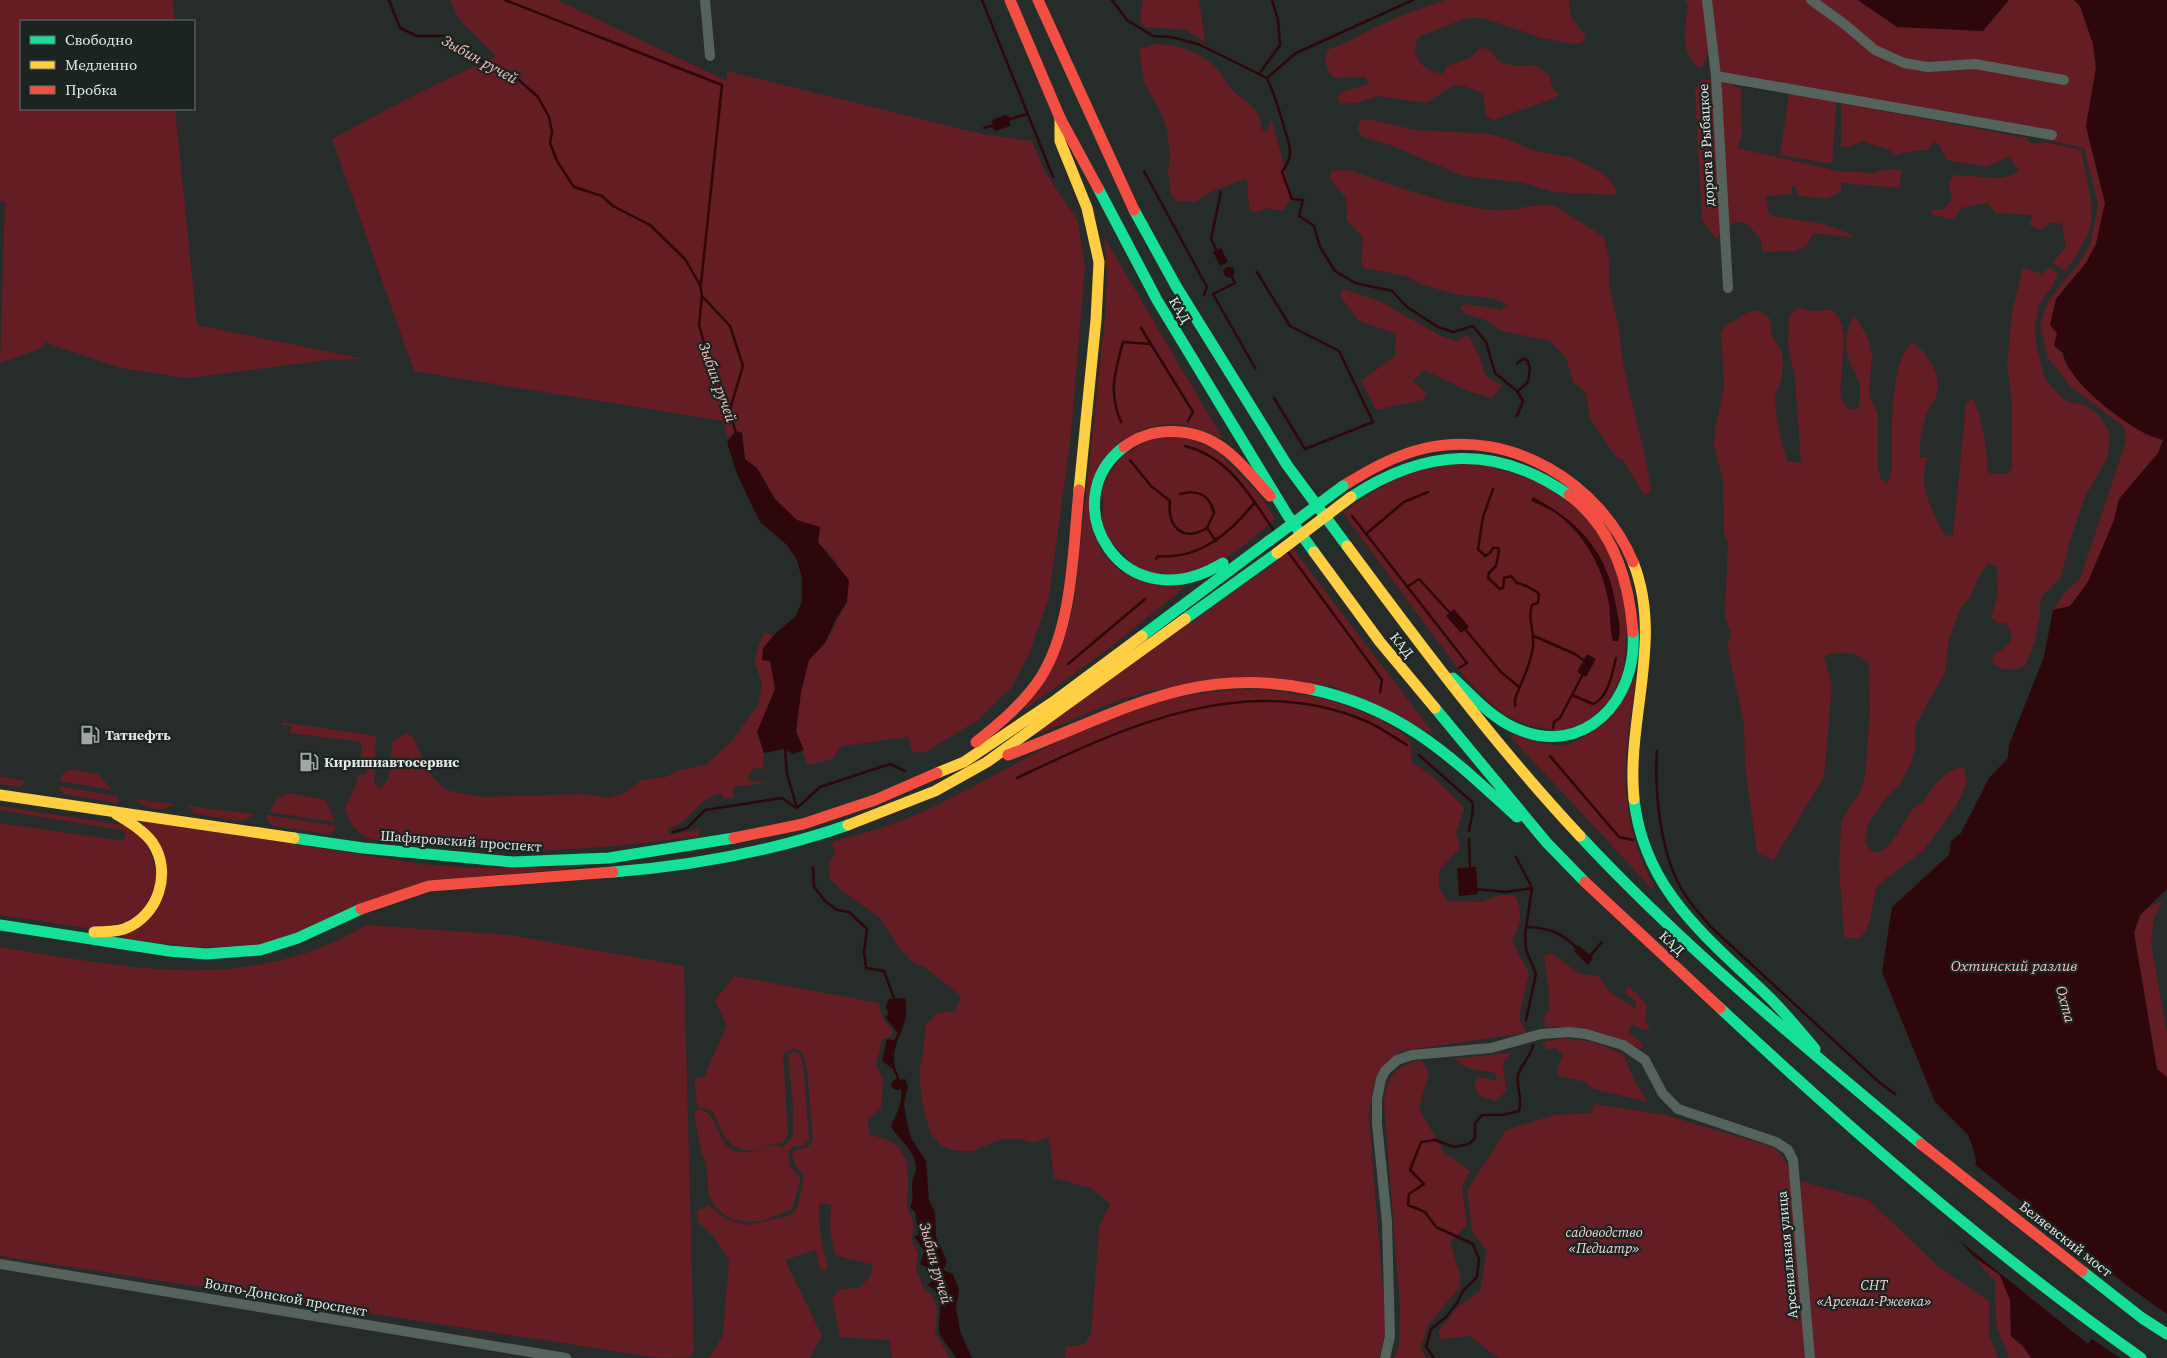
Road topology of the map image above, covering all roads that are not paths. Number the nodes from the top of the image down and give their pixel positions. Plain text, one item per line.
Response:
1 (705, 0) edge
2 (1010, 0) edge
3 (1038, 0) edge
4 (1707, 0) edge
5 (1811, 0) edge
6 (710, 56) dead end
7 (1716, 76) junction
8 (2064, 80) dead end
9 (1060, 118) junction
10 (2052, 135) dead end
11 (1728, 288) dead end
12 (1288, 516) junction
13 (1266, 538) junction
14 (1431, 659) junction
15 (987, 762) junction
16 (914, 784) junction
17 (0, 795) edge
18 (111, 812) junction
19 (1547, 843) junction
20 (0, 925) edge
21 (60, 934) junction
22 (1824, 1061) junction
23 (1948, 1166) joint
24 (0, 1264) edge
25 (2167, 1334) edge
26 (566, 1358) edge
27 (1385, 1358) edge
28 (1810, 1358) edge
29 (2141, 1358) edge

1 - 6 street
2 - 9 main road, КАД
3 - 14 main road, КАД
4 - 7 street, дорога в Рыбацкое
5 - 8 street
7 - 10 street
7 - 11 street, дорога в Рыбацкое
9 - 12 main road, КАД
9 - 16 main road
12 - 13 main road
12 - 19 main road, КАД
13 - 16 main road
13 - 22 main road, bridge
14 - 15 main road, bridge
14 - 22 main road, КАД
15 - 19 main road
15 - 21 main road
16 - 18 main road, Шафировский проспект
17 - 18 main road, Шафировский проспект
18 - 21 main road
19 - 29 main road, КАД
20 - 21 main road
22 - 23 main road, КАД
23 - 25 main road, Беляевский мост
24 - 26 street, Волго-Донской проспект
27 - 28 street, Арсенальная улица

